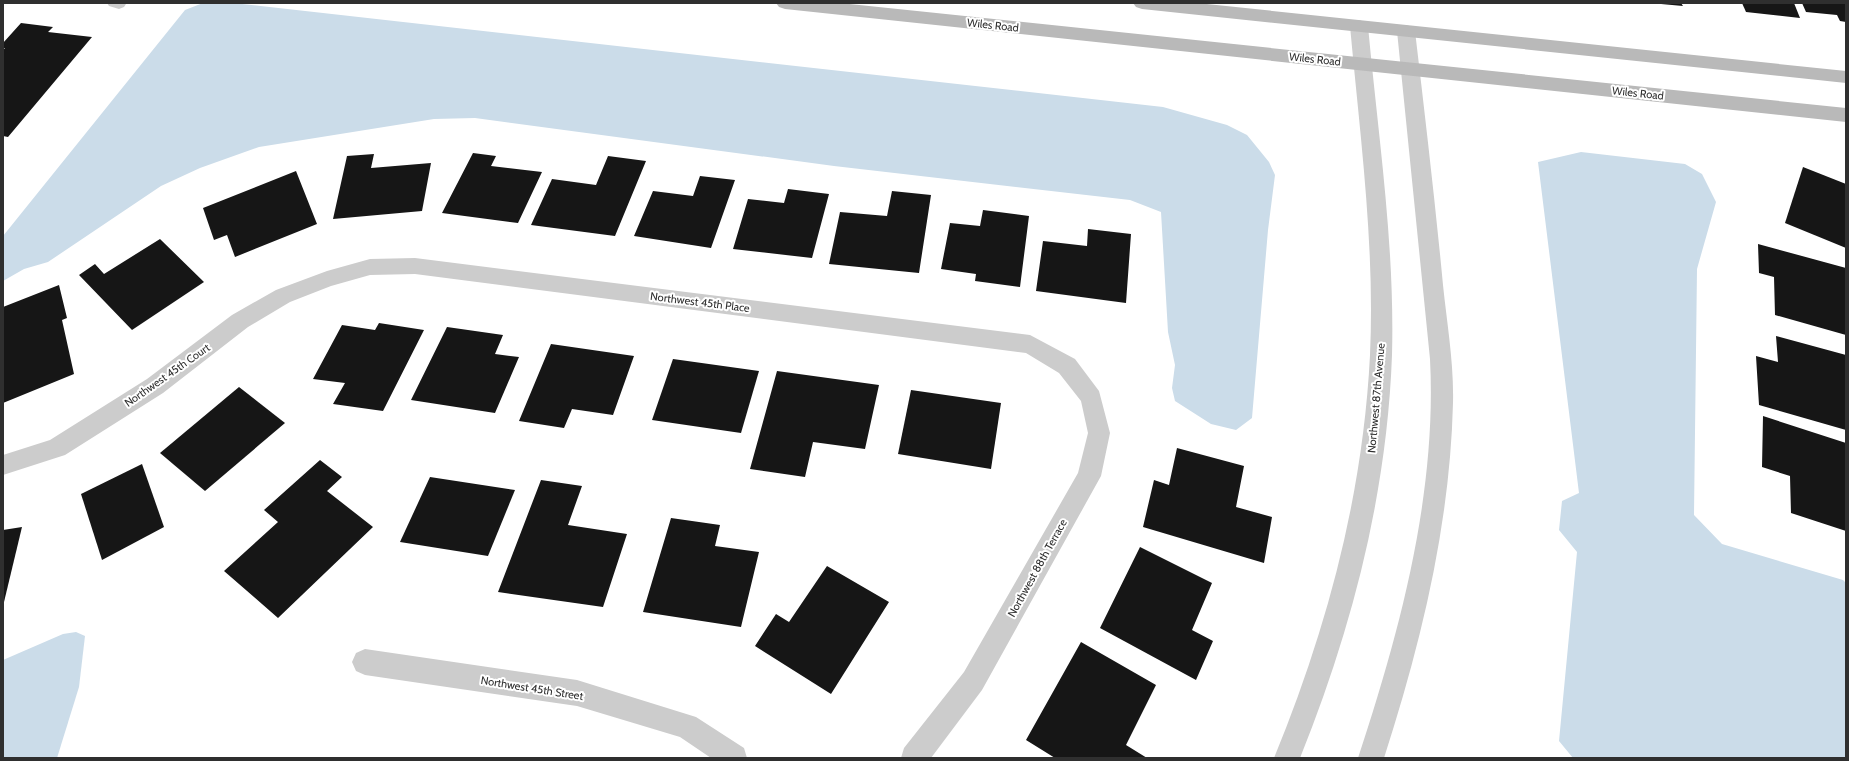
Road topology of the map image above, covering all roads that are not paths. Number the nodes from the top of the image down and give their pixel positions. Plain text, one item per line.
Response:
1 (785, 3) edge
2 (1142, 3) edge
3 (1359, 26) junction
4 (1406, 31) junction
5 (1363, 64) junction
6 (1410, 69) junction
7 (1846, 77) edge
8 (1846, 115) edge
9 (327, 279) joint
10 (1067, 366) joint
11 (3, 465) edge
12 (365, 662) dead end
13 (734, 758) edge
14 (914, 758) edge
15 (1287, 758) edge
16 (1371, 758) edge

1 - 5 main road, Wiles Road
2 - 3 main road
3 - 4 main road
3 - 5 street, Northwest 87th Avenue
4 - 6 street
4 - 7 main road
5 - 6 main road, Wiles Road
5 - 15 street, Northwest 87th Avenue
6 - 8 main road, Wiles Road
6 - 16 street
9 - 10 street, Northwest 45th Place
9 - 11 street, Northwest 45th Court
10 - 14 street, Northwest 88th Terrace
12 - 13 street, Northwest 45th Street

